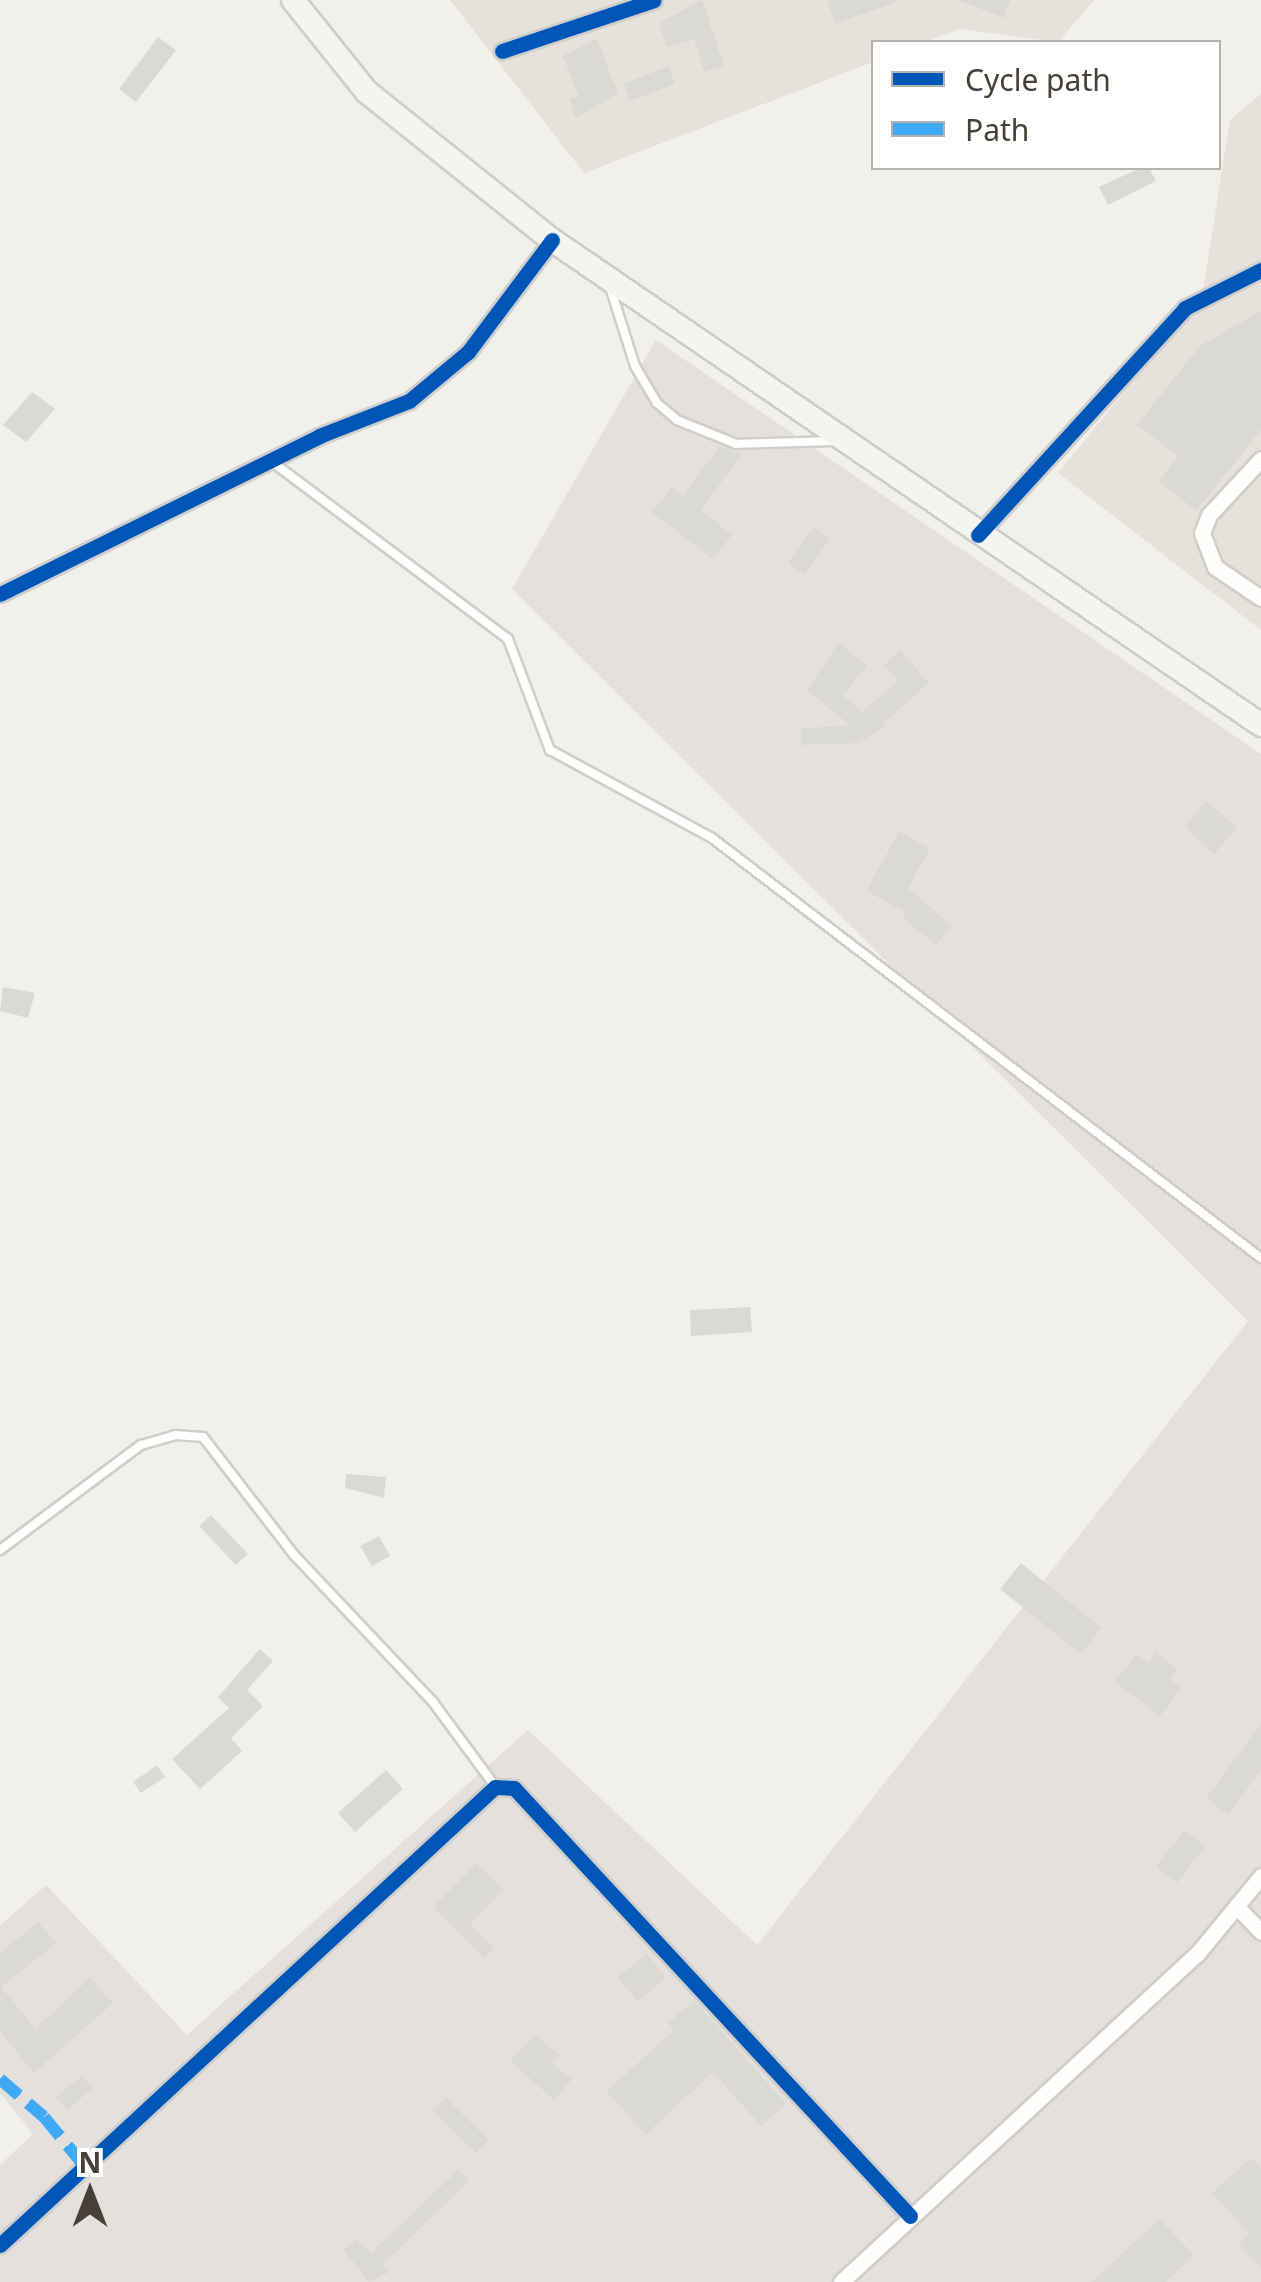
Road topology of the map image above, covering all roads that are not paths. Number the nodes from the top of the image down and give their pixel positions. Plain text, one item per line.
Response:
1 (293, 0) edge
2 (654, 0) edge
3 (502, 51) dead end
4 (552, 240) junction
5 (1261, 270) edge
6 (609, 280) junction
7 (842, 440) junction
8 (1261, 458) edge
9 (270, 460) junction
10 (978, 534) junction
11 (0, 594) edge
12 (1261, 598) edge
13 (1261, 725) edge
14 (1261, 1258) edge
15 (0, 1550) edge
16 (495, 1786) junction
17 (1261, 1876) edge
18 (1238, 1908) junction
19 (1261, 1932) edge
20 (910, 2216) junction
21 (0, 2245) edge
22 (841, 2282) edge

1 - 4 main road
2 - 3 street
4 - 6 main road
4 - 9 street
5 - 10 street
6 - 7 main road
6 - 7 lane
7 - 10 main road
8 - 12 street
9 - 11 street
9 - 14 lane
10 - 13 main road
15 - 16 lane
16 - 20 street
16 - 21 street
17 - 18 street
18 - 19 street
18 - 20 street
20 - 22 street

